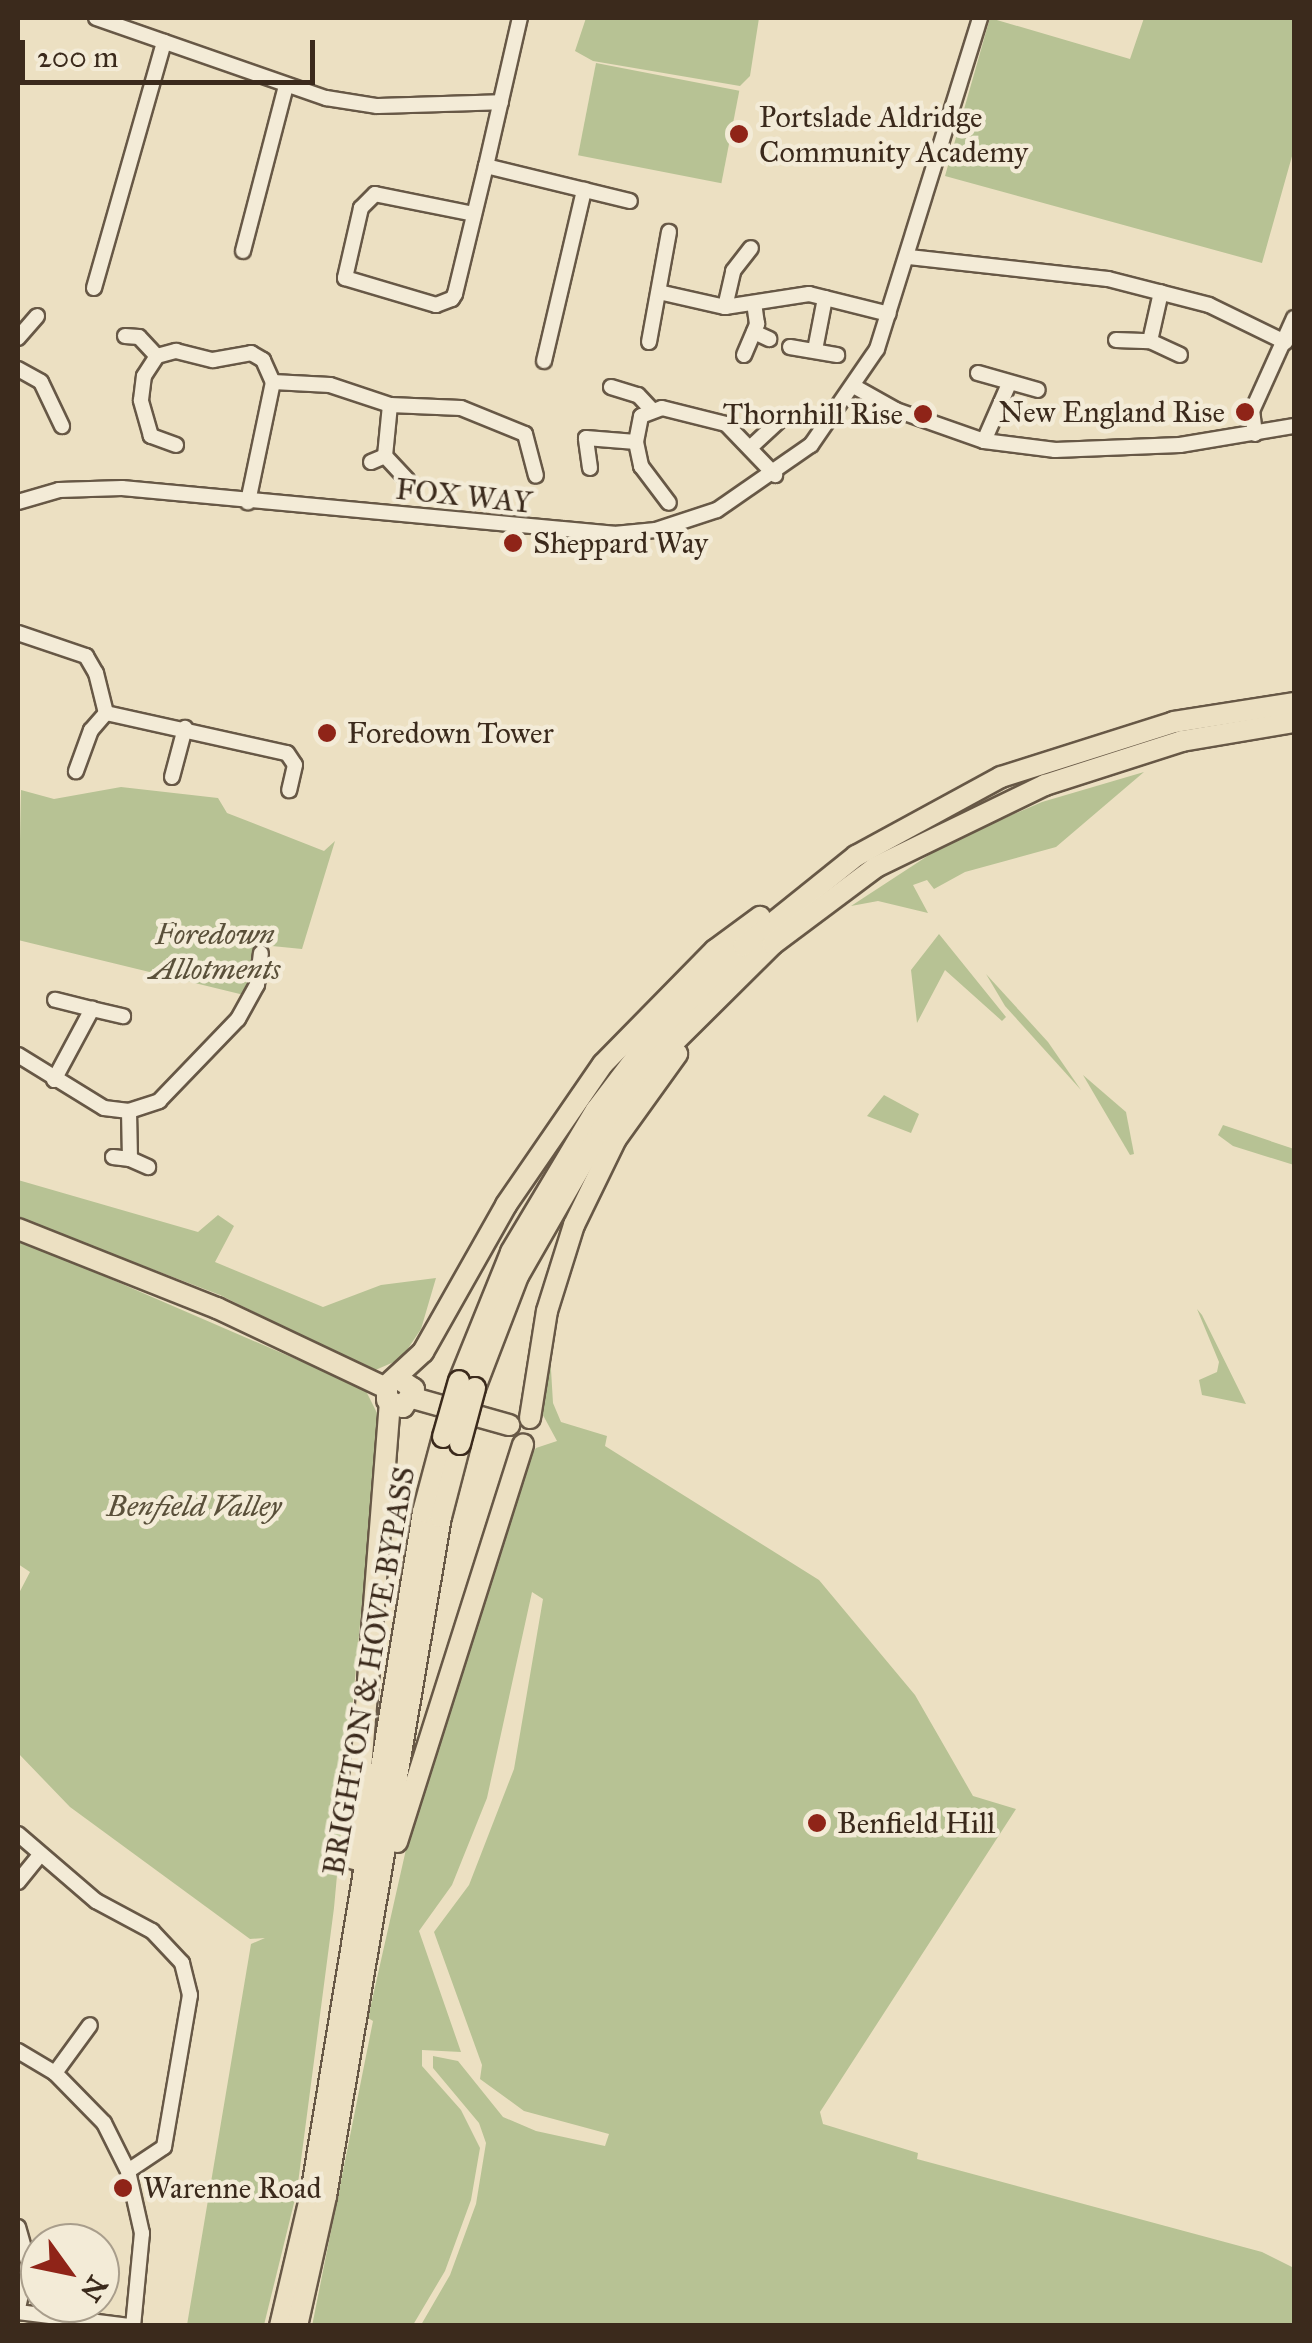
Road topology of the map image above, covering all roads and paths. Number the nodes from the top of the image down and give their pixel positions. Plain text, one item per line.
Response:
1 (96, 18) edge
2 (520, 18) edge
3 (980, 18) edge
4 (164, 42) junction
5 (286, 86) junction
6 (500, 102) junction
7 (486, 166) junction
8 (584, 190) junction
9 (630, 201) dead end
10 (474, 214) junction
11 (669, 232) dead end
12 (751, 248) dead end
13 (243, 251) dead end
14 (909, 257) junction
15 (94, 288) dead end
16 (663, 292) junction
17 (1161, 292) junction
18 (825, 298) junction
19 (754, 303) junction
20 (725, 307) junction
21 (889, 314) junction
22 (37, 316) dead end
23 (1294, 319) edge
24 (125, 336) dead end
25 (18, 338) edge
26 (1116, 340) dead end
27 (649, 342) dead end
28 (1150, 342) junction
29 (1285, 342) junction
30 (790, 346) dead end
31 (815, 350) junction
32 (744, 355) dead end
33 (1180, 355) dead end
34 (157, 356) junction
35 (837, 356) dead end
36 (544, 360) dead end
37 (18, 370) edge
38 (978, 373) dead end
39 (273, 382) junction
40 (1008, 386) junction
41 (611, 387) dead end
42 (856, 388) junction
43 (1038, 390) dead end
44 (390, 406) junction
45 (652, 410) junction
46 (780, 420) dead end
47 (62, 426) dead end
48 (1294, 426) edge
49 (1255, 434) junction
50 (984, 441) junction
51 (636, 442) junction
52 (176, 445) dead end
53 (752, 446) junction
54 (590, 468) dead end
55 (775, 475) junction
56 (536, 476) dead end
57 (406, 480) dead end
58 (18, 502) edge
59 (248, 502) junction
60 (669, 503) dead end
61 (18, 634) edge
62 (1294, 703) edge
63 (106, 713) junction
64 (1294, 722) edge
65 (184, 728) junction
66 (76, 771) dead end
67 (172, 777) dead end
68 (289, 790) dead end
69 (856, 856) junction
70 (773, 944) junction
71 (260, 953) dead end
72 (54, 1000) dead end
73 (92, 1009) junction
74 (123, 1016) dead end
75 (18, 1056) edge
76 (54, 1080) junction
77 (129, 1110) junction
78 (148, 1166) dead end
79 (18, 1229) edge
80 (467, 1384) junction
81 (391, 1390) junction
82 (530, 1418) junction
83 (508, 1425) junction
84 (452, 1440) junction
85 (523, 1444) junction
86 (18, 1834) edge
87 (40, 1855) junction
88 (18, 1882) edge
89 (372, 1926) junction
90 (343, 1986) junction
91 (90, 2025) dead end
92 (18, 2051) edge
93 (55, 2073) junction
94 (128, 2171) junction
95 (18, 2226) edge
96 (18, 2310) edge
97 (131, 2326) edge
98 (280, 2326) edge
99 (297, 2326) edge

1 - 4 street
2 - 6 street
3 - 14 street, FOX WAY
4 - 5 street
4 - 15 street
5 - 6 street
5 - 13 street
6 - 7 street
7 - 8 street
7 - 10 street
8 - 9 street
8 - 36 street
10 - 10 street
11 - 16 street
12 - 20 street
14 - 17 street
14 - 21 street, FOX WAY
16 - 20 street
16 - 27 street
17 - 28 street
17 - 29 street
18 - 19 street
18 - 21 street
18 - 31 street
19 - 20 street
19 - 32 street
21 - 42 street, FOX WAY
22 - 25 street
23 - 29 street
24 - 34 street
26 - 28 street
28 - 33 street
29 - 49 street
30 - 31 street
31 - 35 street
34 - 39 street
34 - 52 street
37 - 47 street
38 - 40 street
39 - 44 street
39 - 59 street
40 - 43 street
40 - 50 street
41 - 45 street
42 - 50 street
42 - 55 street, FOX WAY
44 - 56 street
44 - 57 street
45 - 51 street
45 - 53 street
46 - 53 street
48 - 49 street
49 - 50 street
51 - 54 street
51 - 60 street
53 - 55 street
55 - 59 street, FOX WAY
58 - 59 street, FOX WAY
61 - 63 street
62 - 69 highway, BRIGHTON & HOVE BYPASS
63 - 65 street
63 - 66 street
64 - 70 highway, BRIGHTON & HOVE BYPASS
65 - 67 street
65 - 68 street
69 - 80 highway, BRIGHTON & HOVE BYPASS
69 - 81 highway
70 - 80 highway, BRIGHTON & HOVE BYPASS
70 - 82 highway
71 - 77 street
72 - 73 street
73 - 74 street
73 - 76 street
75 - 76 street
76 - 77 street
77 - 78 street
79 - 81 highway
80 - 84 highway, BRIGHTON & HOVE BYPASS, bridge
81 - 83 highway
81 - 90 highway
82 - 83 highway
82 - 85 highway
83 - 85 highway
84 - 89 highway, BRIGHTON & HOVE BYPASS
84 - 90 highway, BRIGHTON & HOVE BYPASS
85 - 89 highway
86 - 87 street
87 - 88 street
87 - 94 street
89 - 99 highway, BRIGHTON & HOVE BYPASS
90 - 98 highway, BRIGHTON & HOVE BYPASS
91 - 93 street
92 - 93 street
93 - 94 street
94 - 97 street
95 - 96 street
96 - 97 street

